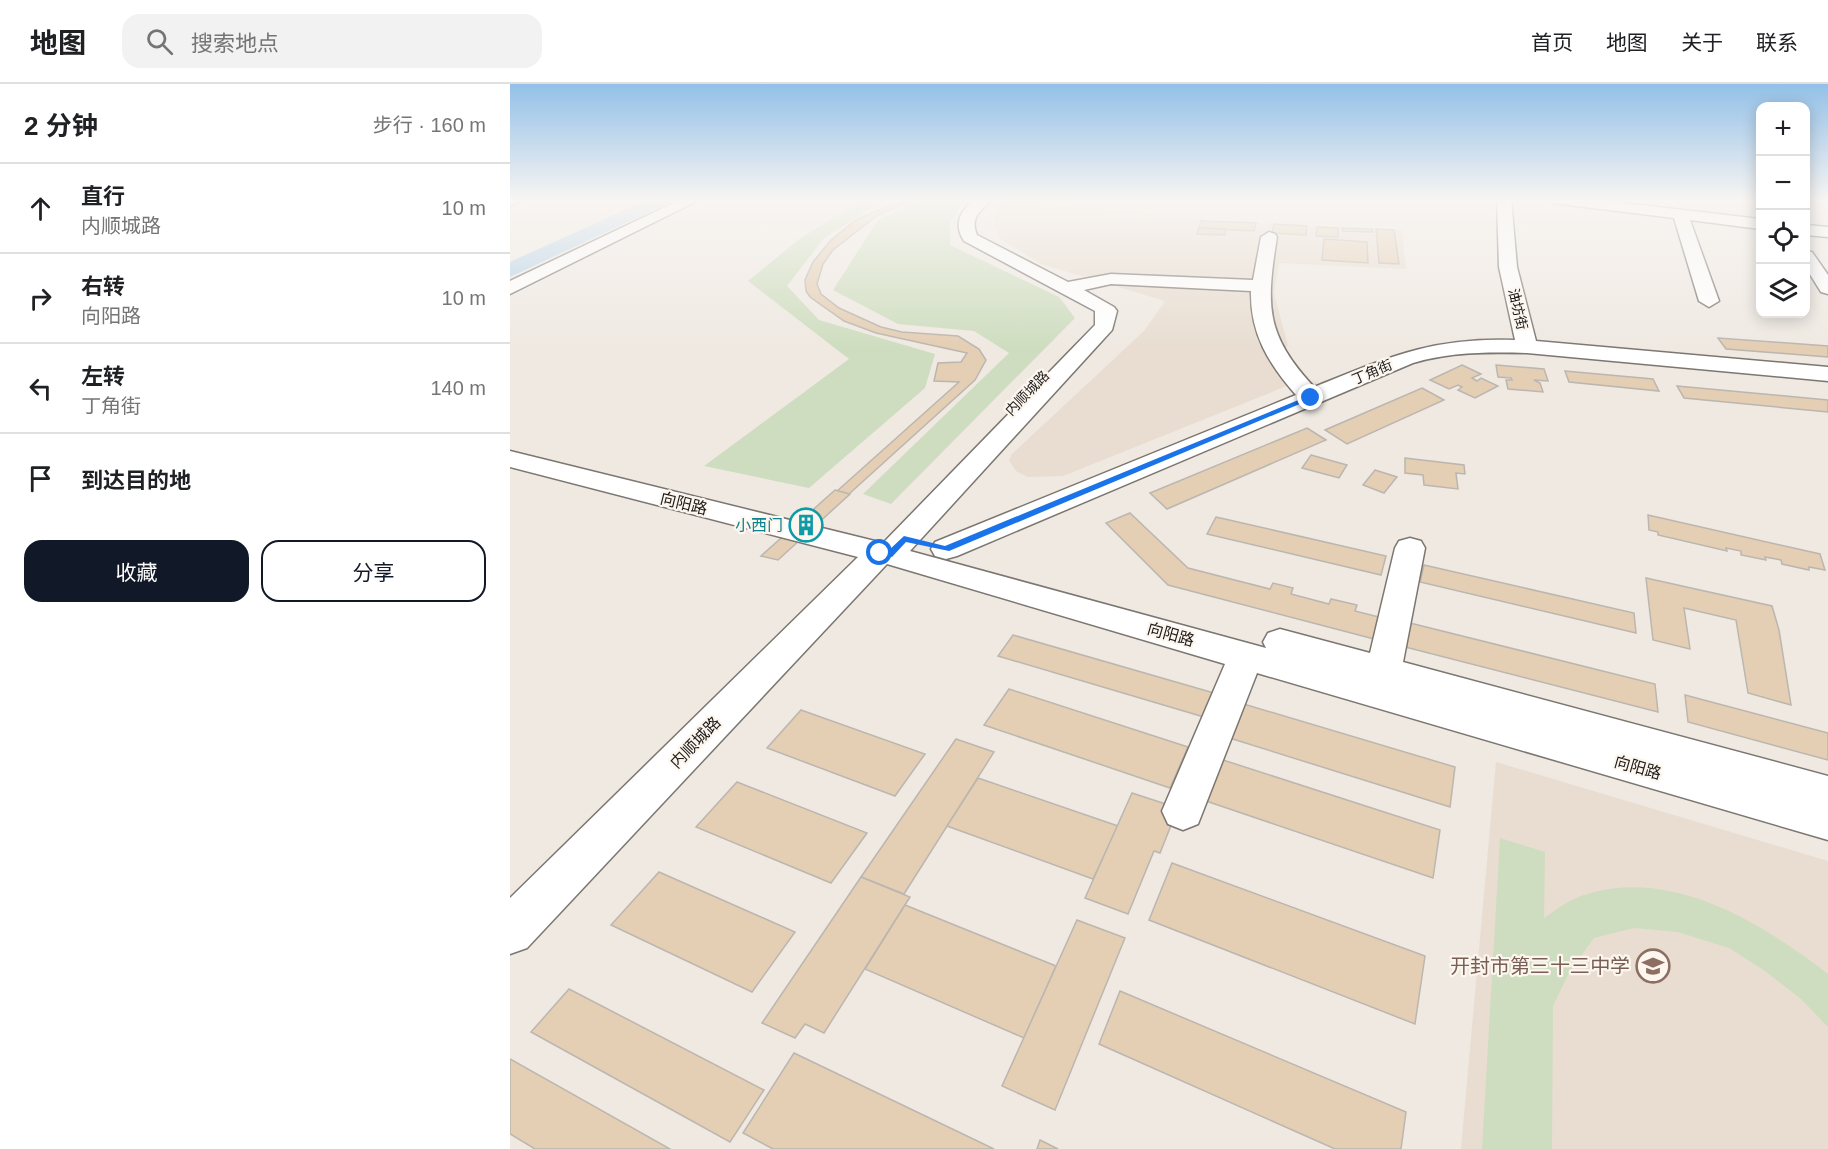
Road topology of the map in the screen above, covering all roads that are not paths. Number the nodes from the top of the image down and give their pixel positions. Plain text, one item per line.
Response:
1 (591, 249) edge
2 (991, 249) edge
3 (1267, 249) edge
4 (1507, 249) edge
5 (1692, 249) edge
6 (1810, 262) edge
7 (1259, 286) junction
8 (510, 288) edge
9 (1066, 288) junction
10 (1828, 288) edge
11 (1709, 301) dead end
12 (1527, 347) junction
13 (1828, 374) edge
14 (1311, 398) junction
15 (510, 442) edge
16 (510, 459) edge
17 (887, 547) junction
18 (946, 549) junction
19 (1410, 549) dead end
20 (1246, 656) junction
21 (1384, 670) junction
22 (1828, 794) edge
23 (1183, 811) dead end
24 (1828, 821) edge
25 (510, 931) edge

1 - 8 street
2 - 9 street, 内顺城路
3 - 7 street
4 - 12 street, 油坊街
5 - 11 street
6 - 10 street
7 - 9 street
7 - 14 street
9 - 17 street, 内顺城路
12 - 13 street, 丁角街
12 - 14 street, 丁角街
14 - 18 street, 丁角街
15 - 17 street, 向阳路
16 - 17 street, 向阳路
17 - 18 street, 向阳路
17 - 20 street, 向阳路
17 - 25 street, 内顺城路
18 - 21 street, 向阳路
19 - 21 street
20 - 23 street
20 - 24 street, 向阳路
21 - 22 street, 向阳路

